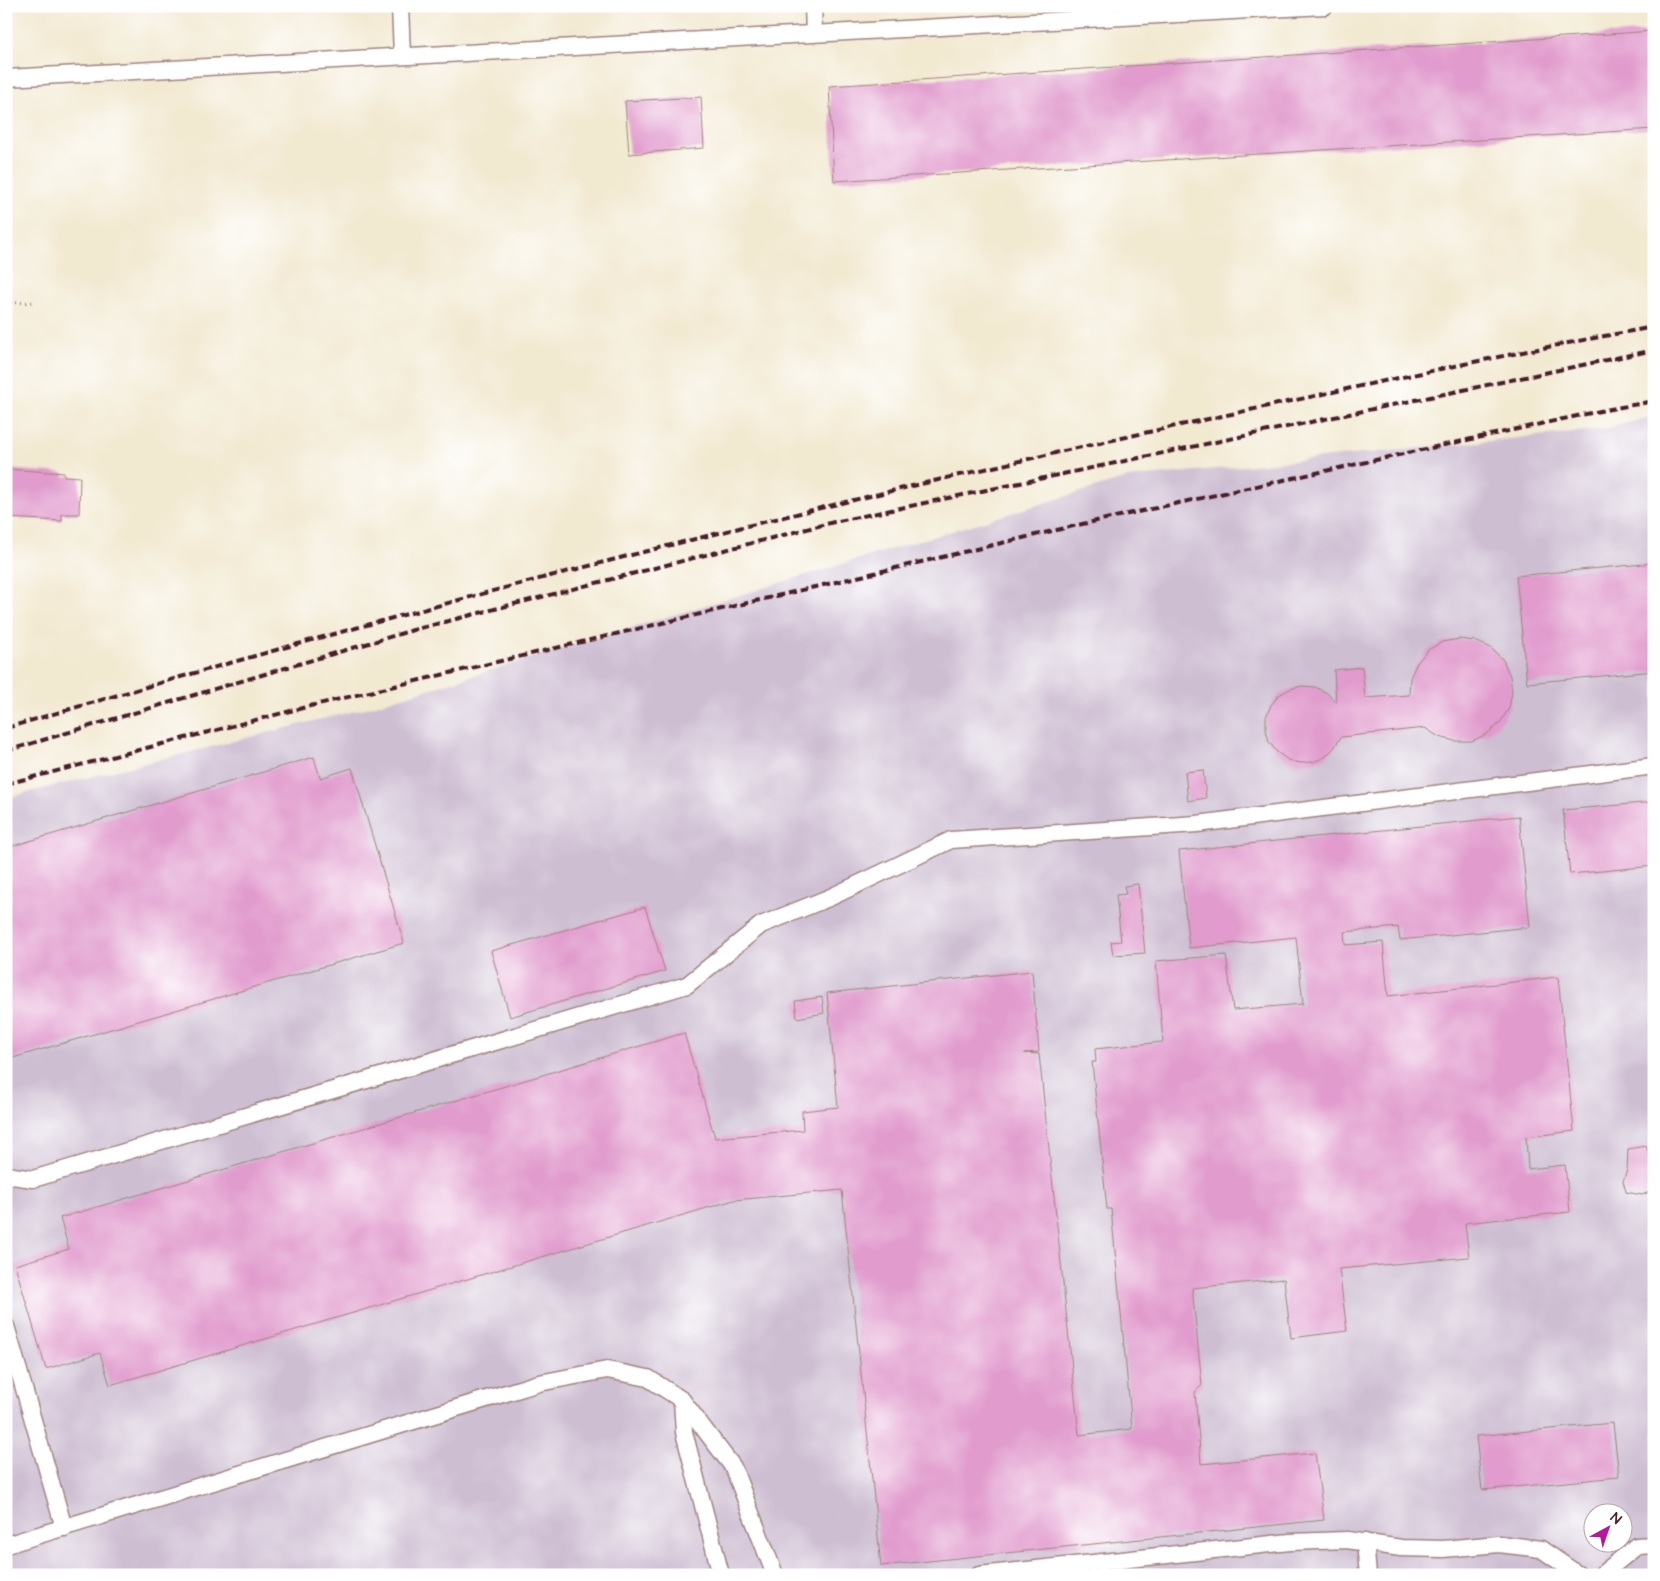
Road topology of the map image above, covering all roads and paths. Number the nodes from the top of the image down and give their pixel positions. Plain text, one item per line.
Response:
1 (400, 6) edge
2 (813, 6) edge
3 (1325, 6) edge
4 (1191, 10) edge
5 (814, 32) junction
6 (402, 55) junction
7 (6, 78) edge
8 (6, 302) edge
9 (36, 302) dead end
10 (1654, 766) edge
11 (6, 1175) edge
12 (6, 1326) edge
13 (682, 1400) junction
14 (64, 1528) junction
15 (1366, 1542) junction
16 (6, 1545) edge
17 (1654, 1545) edge
18 (722, 1575) edge
19 (775, 1575) edge
20 (980, 1575) edge
21 (1368, 1575) edge
22 (1579, 1575) edge
23 (1600, 1575) edge

1 - 6 lane
2 - 5 lane
3 - 4 lane
4 - 5 lane
5 - 6 lane
6 - 7 lane
8 - 9 path
10 - 11 lane
12 - 14 lane
13 - 14 lane
13 - 18 lane
13 - 19 lane
14 - 16 lane
15 - 20 lane
15 - 21 lane
15 - 22 lane
17 - 23 lane

